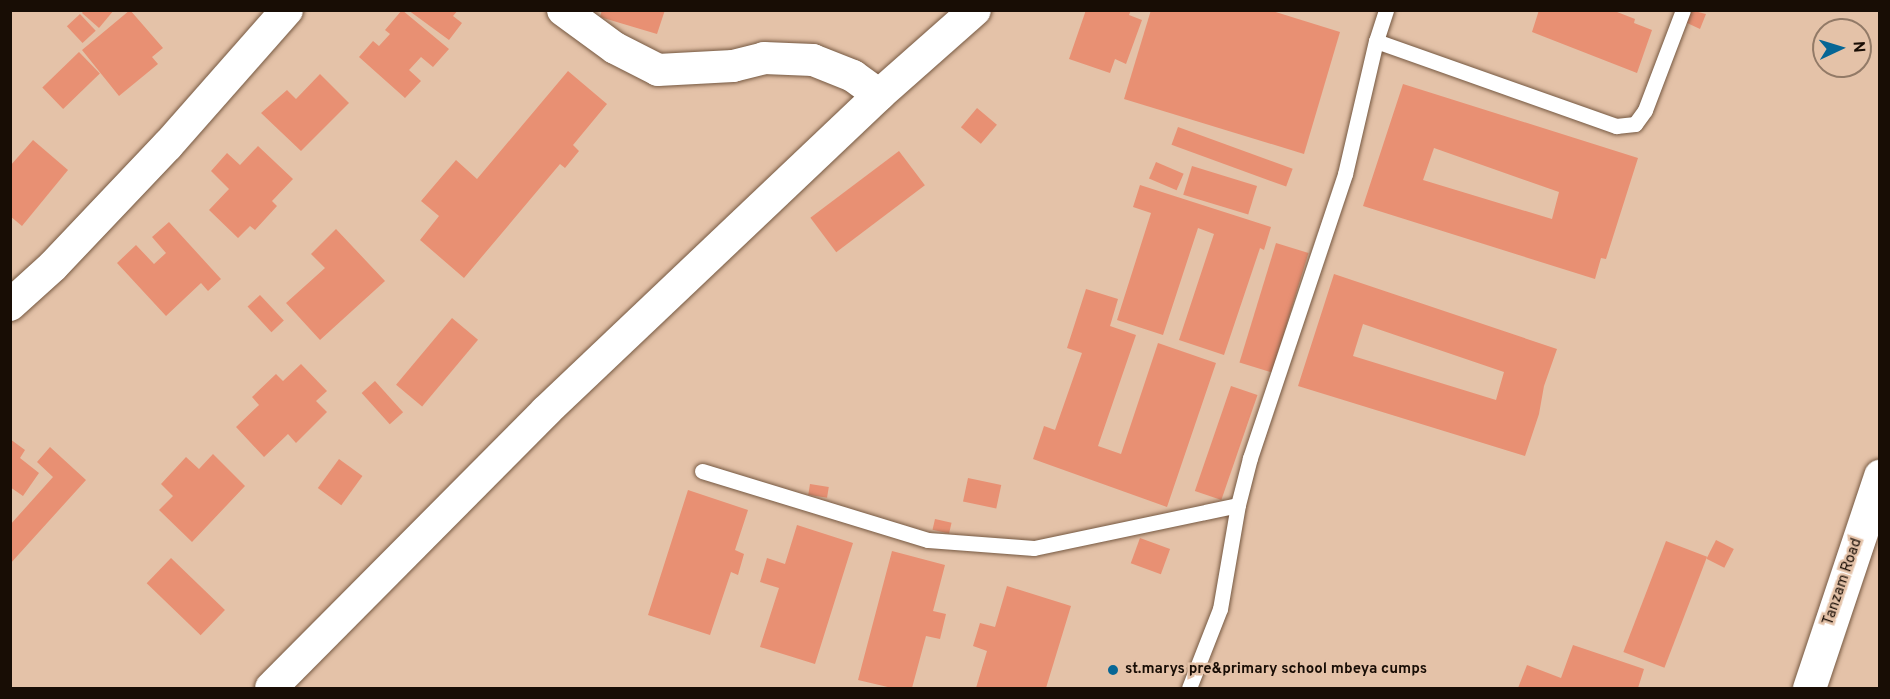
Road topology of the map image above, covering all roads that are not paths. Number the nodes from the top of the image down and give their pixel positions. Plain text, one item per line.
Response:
1 (287, 10) edge
2 (563, 10) edge
3 (975, 10) edge
4 (1386, 10) edge
5 (1683, 10) edge
6 (1376, 41) junction
7 (879, 95) junction
8 (10, 305) edge
9 (702, 471) dead end
10 (1880, 476) edge
11 (1238, 505) junction
12 (271, 688) edge
13 (1189, 688) edge
14 (1809, 688) edge

1 - 8 street
2 - 7 street
3 - 7 street
4 - 6 lane
5 - 6 lane
6 - 11 lane
7 - 12 street
9 - 11 lane
10 - 14 highway, Tanzam Road
11 - 13 lane

